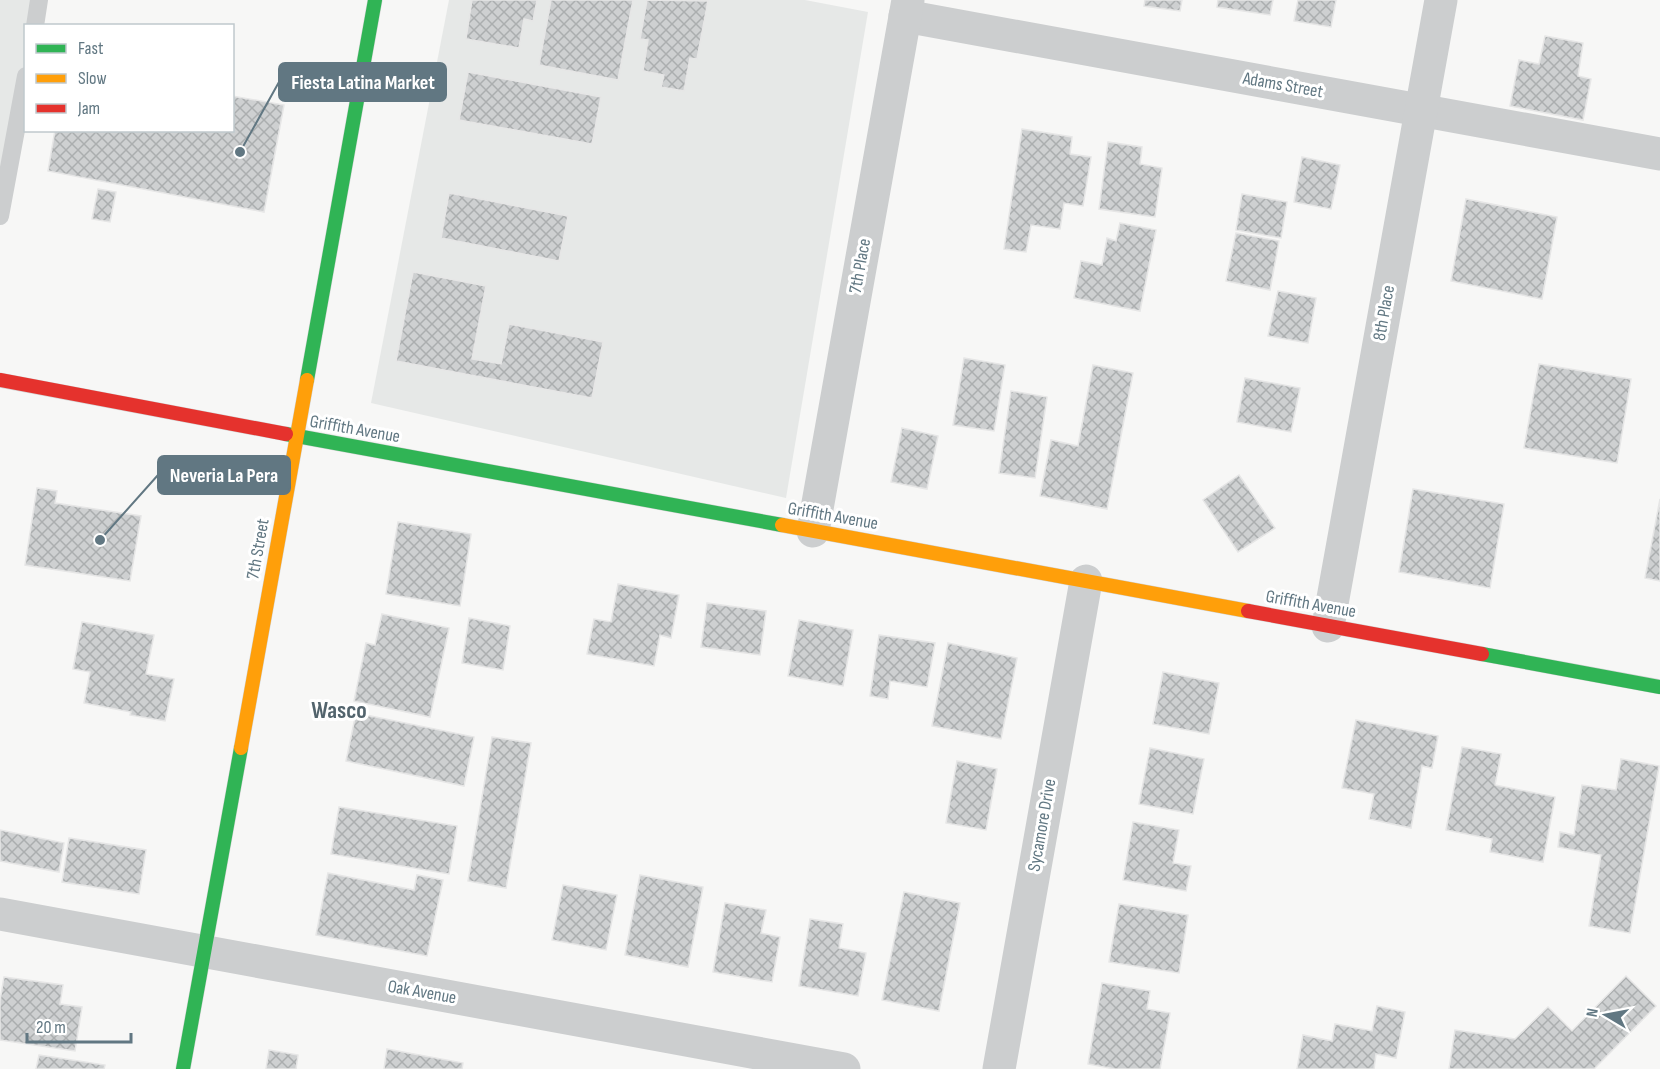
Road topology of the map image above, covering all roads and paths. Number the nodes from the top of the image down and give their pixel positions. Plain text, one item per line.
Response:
1 (39, 0) edge
2 (375, 0) edge
3 (1441, 0) edge
4 (907, 8) edge
5 (35, 24) edge
6 (24, 87) edge
7 (1421, 110) junction
8 (1660, 154) edge
9 (0, 216) edge
10 (0, 380) edge
11 (297, 436) junction
12 (813, 531) junction
13 (1086, 581) junction
14 (1328, 626) junction
15 (1660, 687) edge
16 (0, 914) edge
17 (204, 951) junction
18 (183, 1069) edge
19 (844, 1069) edge
20 (999, 1069) edge

1 - 5 lane
2 - 11 main road, 7th Street
3 - 7 street, 8th Place
4 - 7 street, Adams Street
4 - 12 street, 7th Place
6 - 9 lane
7 - 8 street, Adams Street
7 - 14 street, 8th Place
10 - 11 main road, Griffith Avenue
11 - 12 main road, Griffith Avenue
11 - 17 main road, 7th Street
12 - 13 main road, Griffith Avenue
13 - 14 main road, Griffith Avenue
13 - 20 street, Sycamore Drive
14 - 15 main road, Griffith Avenue
16 - 17 street, Oak Avenue
17 - 18 main road, 7th Street
17 - 19 street, Oak Avenue

